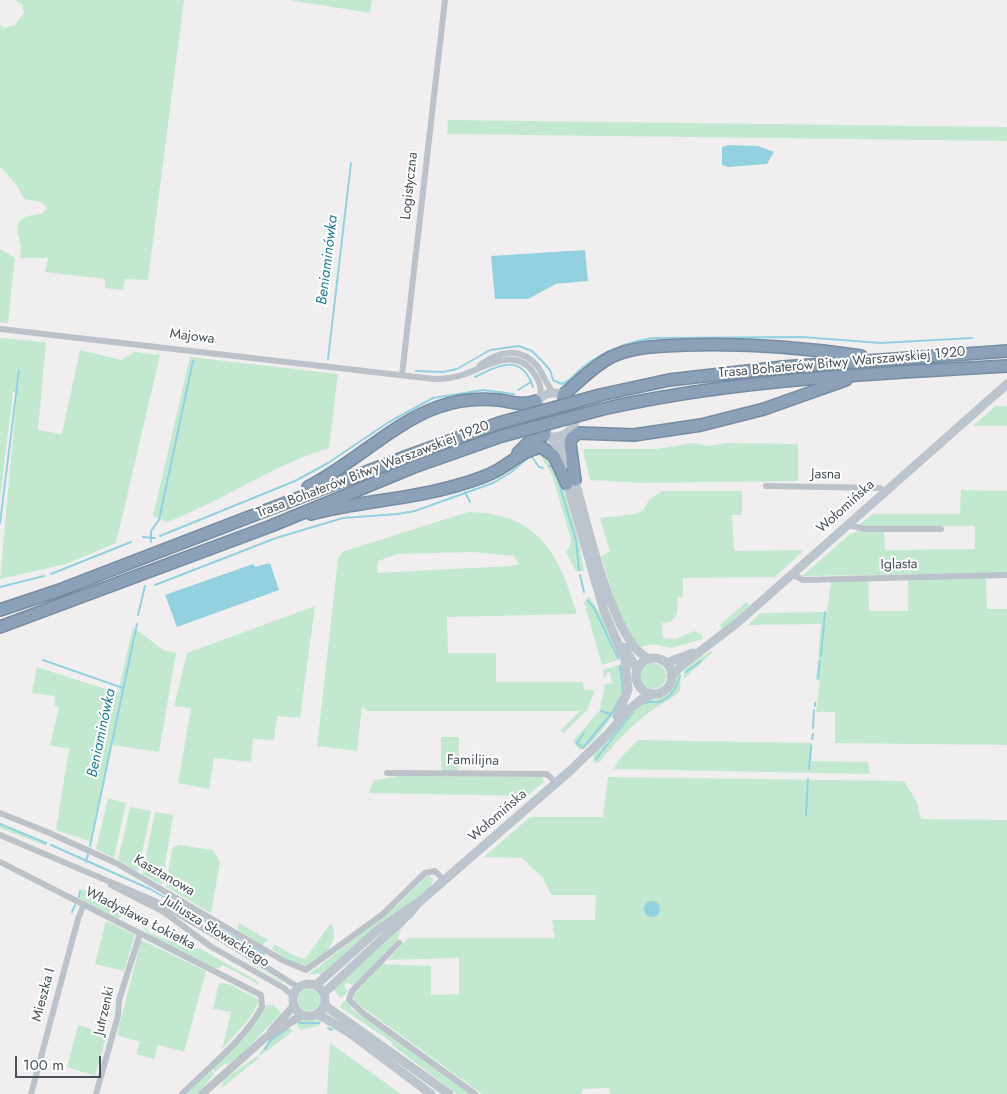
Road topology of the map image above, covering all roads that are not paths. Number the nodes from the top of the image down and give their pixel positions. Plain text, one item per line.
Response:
1 (444, 0) edge
2 (0, 329) edge
3 (1007, 350) edge
4 (880, 359) junction
5 (1007, 366) edge
6 (475, 369) junction
7 (402, 375) junction
8 (859, 376) junction
9 (1007, 384) edge
10 (558, 394) junction
11 (538, 399) junction
12 (568, 431) junction
13 (610, 434) junction
14 (547, 436) junction
15 (508, 463) junction
16 (571, 482) junction
17 (766, 486) dead end
18 (884, 492) junction
19 (264, 510) junction
20 (847, 525) junction
21 (271, 526) junction
22 (941, 529) dead end
23 (792, 574) junction
24 (1007, 576) edge
25 (0, 610) edge
26 (0, 627) edge
27 (615, 635) junction
28 (703, 649) junction
29 (650, 659) junction
30 (666, 663) junction
31 (637, 669) junction
32 (672, 676) junction
33 (639, 686) junction
34 (653, 694) junction
35 (617, 716) junction
36 (594, 747) junction
37 (387, 773) dead end
38 (556, 783) junction
39 (0, 813) edge
40 (0, 835) edge
41 (0, 862) edge
42 (98, 876) junction
43 (444, 880) junction
44 (418, 903) junction
45 (84, 904) junction
46 (140, 934) junction
47 (399, 943) dead end
48 (316, 985) junction
49 (298, 987) junction
50 (324, 993) junction
51 (293, 996) junction
52 (324, 1005) junction
53 (293, 1007) junction
54 (318, 1014) junction
55 (302, 1015) junction
56 (265, 1038) junction
57 (31, 1094) edge
58 (96, 1094) edge
59 (182, 1094) edge
60 (202, 1094) edge
61 (431, 1094) edge
62 (448, 1094) edge
63 (475, 1094) edge

1 - 7 street, Logistyczna
2 - 7 street, Majowa
3 - 4 highway, Trasa Bohaterów Bitwy Warszawskiej 1920
4 - 10 highway
4 - 19 highway, Trasa Bohaterów Bitwy Warszawskiej 1920, bridge
5 - 8 highway, Trasa Bohaterów Bitwy Warszawskiej 1920
6 - 7 street, Majowa
6 - 10 street
6 - 11 street
8 - 13 highway
8 - 21 highway, Trasa Bohaterów Bitwy Warszawskiej 1920, bridge
9 - 18 main road, Wołomińska
10 - 11 main road
10 - 12 main road
11 - 14 main road
11 - 19 highway
12 - 13 highway
12 - 14 main road
12 - 16 main road
13 - 16 highway
14 - 15 highway
14 - 16 main road
15 - 16 highway
15 - 21 highway
16 - 27 main road
16 - 29 main road
17 - 18 street, Jasna
18 - 20 main road, Wołomińska
19 - 25 highway, Trasa Bohaterów Bitwy Warszawskiej 1920
20 - 22 street
20 - 23 main road, Wołomińska
21 - 26 highway, Trasa Bohaterów Bitwy Warszawskiej 1920
23 - 24 street, Iglasta
23 - 28 main road, Wołomińska
27 - 31 main road
27 - 35 main road
28 - 30 main road, Wołomińska
28 - 32 main road, Wołomińska
29 - 30 main road
29 - 31 main road
30 - 32 main road
31 - 33 main road
32 - 34 main road
33 - 34 main road
33 - 35 main road, Wołomińska
34 - 36 main road, Wołomińska
35 - 36 main road, Wołomińska
36 - 38 main road, Wołomińska
37 - 38 street, Familijna
38 - 43 main road, Wołomińska
39 - 43 street, Kasztanowa
40 - 42 street, Juliusza Słowackiego
41 - 45 street, Władysława Łokietka
42 - 49 street, Juliusza Słowackiego
42 - 51 street, Juliusza Słowackiego
43 - 44 main road, Wołomińska
44 - 48 main road, Wołomińska
44 - 50 main road, Wołomińska
45 - 46 street, Władysława Łokietka
45 - 57 street, Mieszka I
46 - 58 street, Jutrzenki
46 - 59 street, Władysława Łokietka
47 - 63 street
48 - 49 main road
48 - 50 main road
49 - 51 main road
50 - 52 main road
51 - 53 main road
52 - 54 main road
52 - 62 main road
53 - 55 main road
53 - 56 street
54 - 55 main road
54 - 61 main road
55 - 56 street
56 - 60 street

